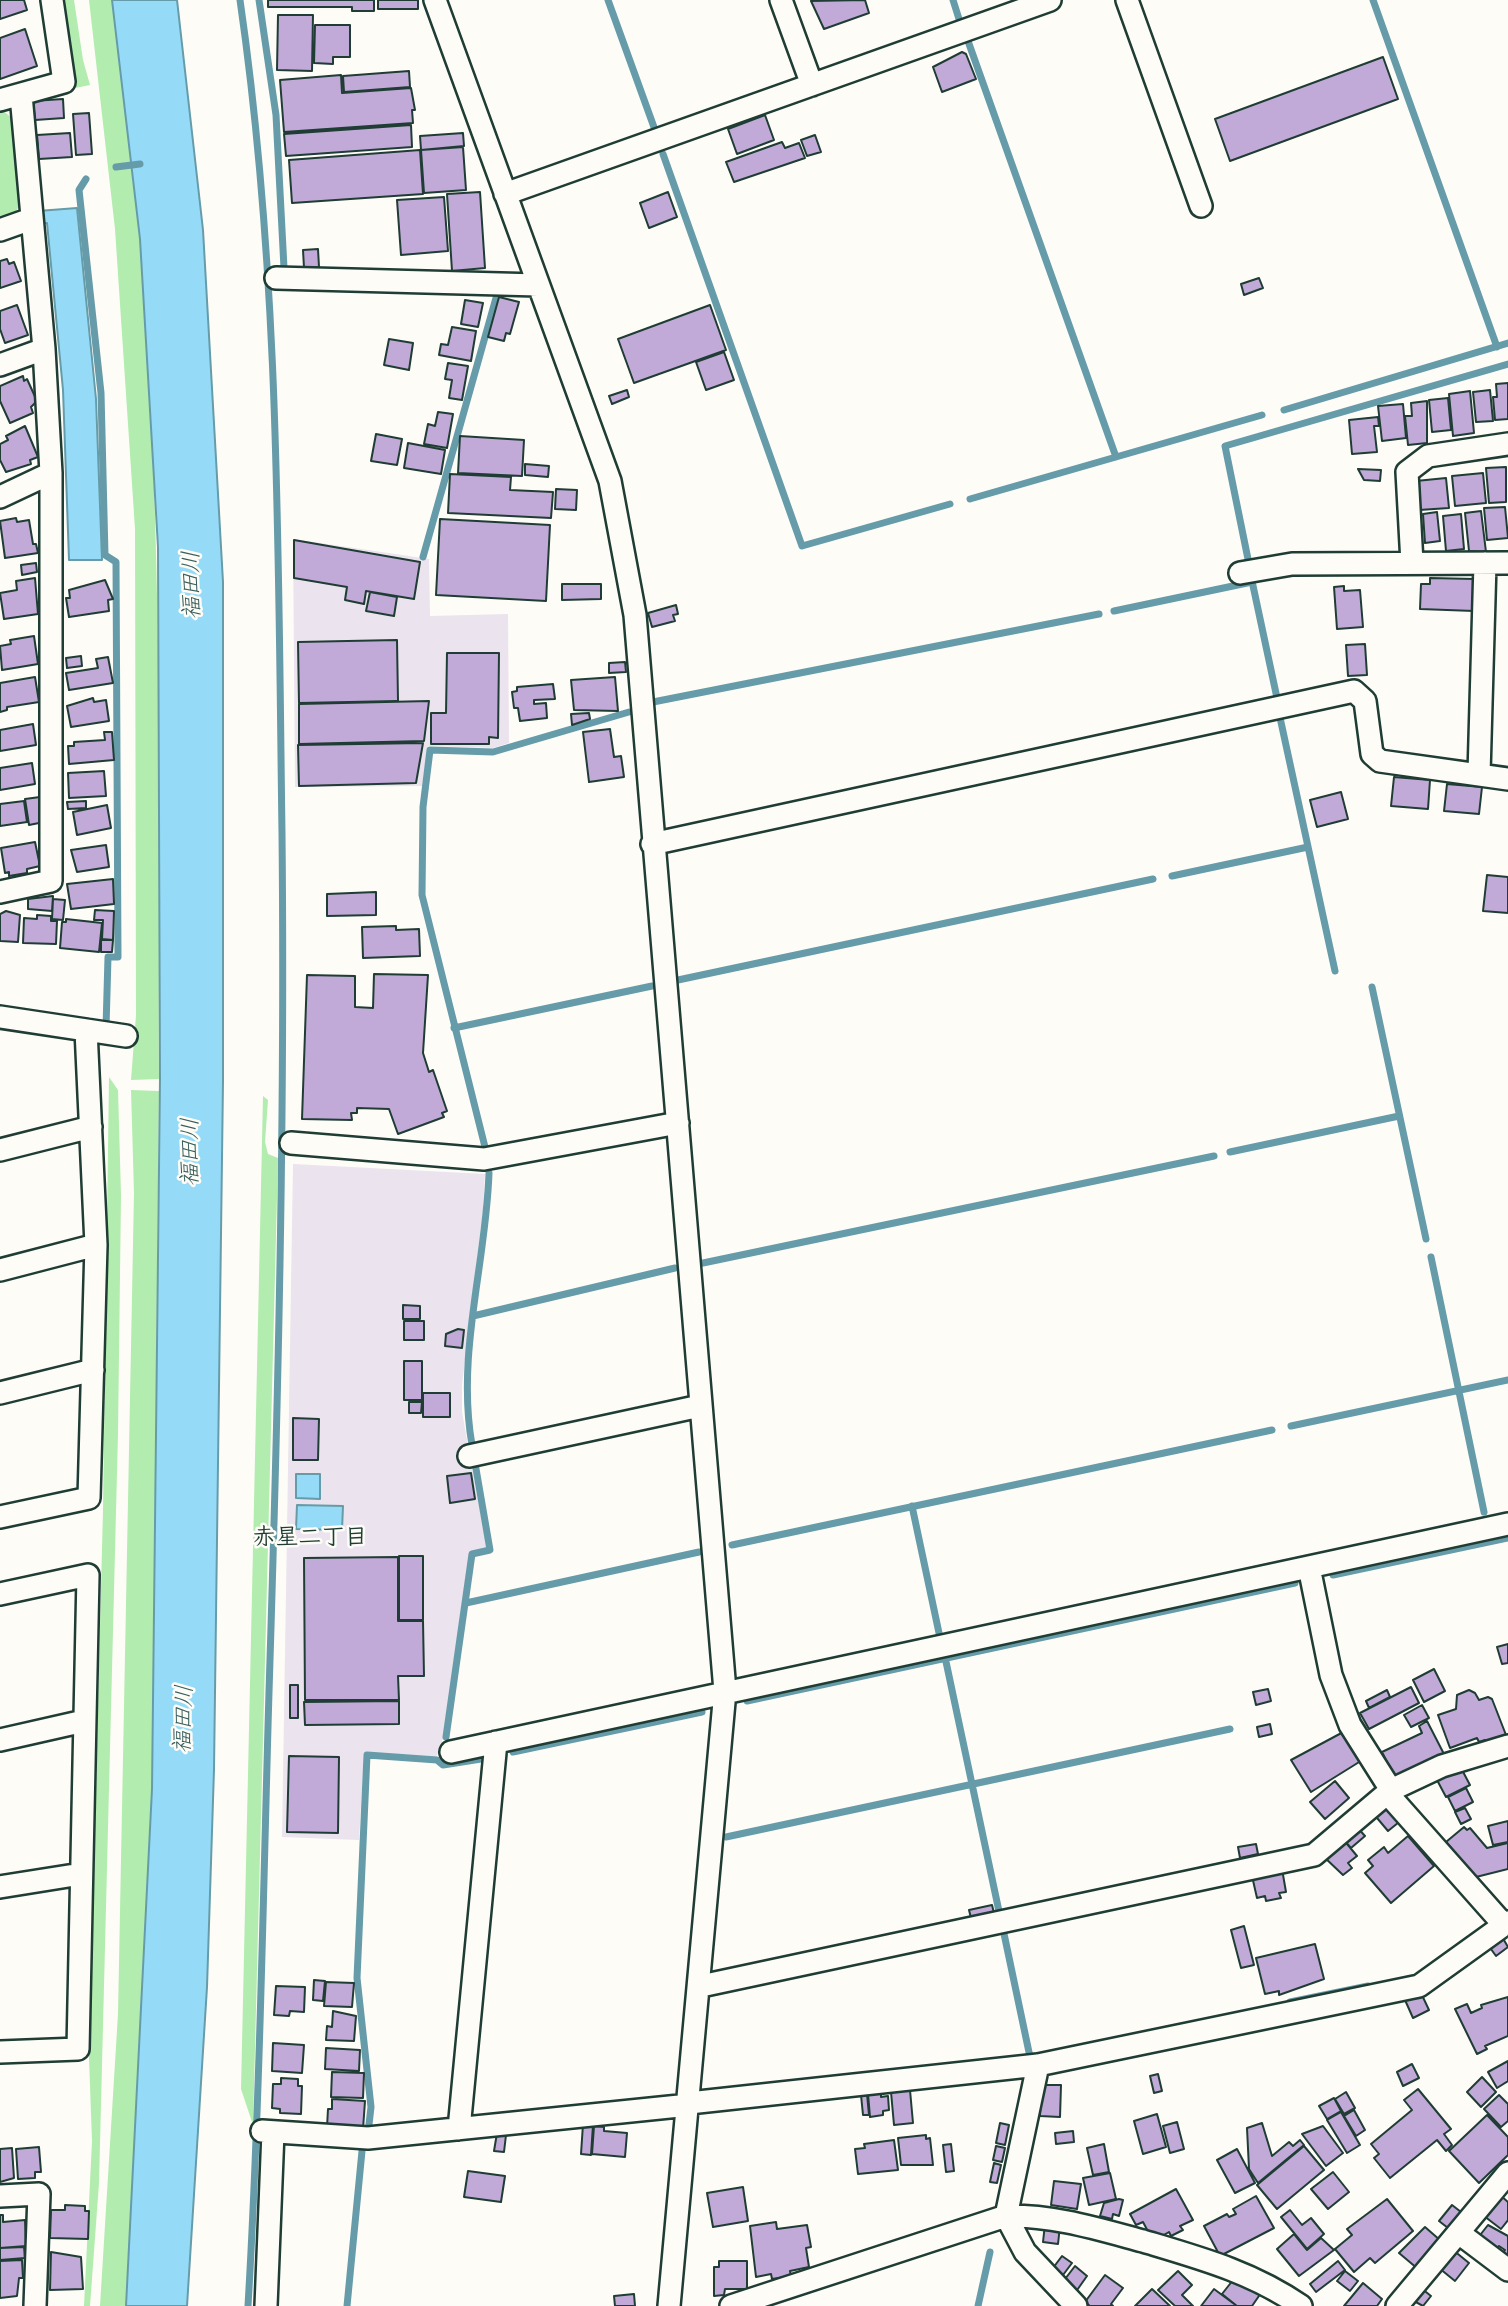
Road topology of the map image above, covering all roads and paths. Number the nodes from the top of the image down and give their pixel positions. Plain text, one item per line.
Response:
1 (52, 0) edge
2 (435, 0) edge
3 (781, 0) edge
4 (1050, 0) edge
5 (1127, 0) edge
6 (812, 85) junction
7 (21, 95) junction
8 (0, 100) edge
9 (505, 194) junction
10 (1201, 206) dead end
11 (31, 219) junction
12 (0, 230) edge
13 (276, 278) dead end
14 (538, 285) junction
15 (44, 349) junction
16 (0, 365) edge
17 (1508, 444) edge
18 (51, 473) junction
19 (0, 497) edge
20 (1508, 562) edge
21 (1412, 563) junction
22 (1485, 563) junction
23 (1240, 573) dead end
24 (1479, 774) junction
25 (1508, 779) edge
26 (652, 844) junction
27 (0, 892) edge
28 (0, 1017) edge
29 (86, 1030) junction
30 (126, 1036) dead end
31 (678, 1123) junction
32 (91, 1127) junction
33 (291, 1143) dead end
34 (0, 1150) edge
35 (96, 1245) junction
36 (0, 1270) edge
37 (93, 1370) junction
38 (0, 1393) edge
39 (700, 1406) junction
40 (469, 1456) dead end
41 (0, 1517) edge
42 (1508, 1524) edge
43 (1309, 1567) junction
44 (0, 1594) edge
45 (725, 1691) junction
46 (85, 1721) junction
47 (0, 1740) edge
48 (496, 1742) junction
49 (1508, 1746) edge
50 (451, 1752) dead end
51 (1389, 1791) junction
52 (81, 1874) junction
53 (0, 1887) edge
54 (1506, 1924) edge
55 (701, 1986) junction
56 (0, 2052) edge
57 (1038, 2065) junction
58 (689, 2104) junction
59 (459, 2129) junction
60 (1508, 2172) edge
61 (0, 2196) edge
62 (1006, 2216) junction
63 (1460, 2233) junction
64 (1508, 2270) edge
65 (35, 2306) edge
66 (266, 2306) edge
67 (669, 2306) edge
68 (731, 2306) edge
69 (1076, 2306) edge
70 (1301, 2306) edge
71 (1397, 2306) edge

1 - 7 street
2 - 9 street
3 - 6 street
4 - 6 street
5 - 10 street
6 - 9 street
7 - 8 street
7 - 11 street
9 - 14 street
11 - 12 street
11 - 15 street
13 - 14 street
14 - 26 street
15 - 16 street
15 - 18 street
17 - 21 street
18 - 19 street
18 - 27 street
20 - 22 street
21 - 22 street
21 - 23 street
22 - 24 street
24 - 25 street
24 - 26 street
26 - 31 street
28 - 29 street
29 - 30 street
29 - 32 street
31 - 33 street
31 - 39 street
32 - 34 street
32 - 35 street
35 - 36 street
35 - 37 street
37 - 38 street
37 - 41 street
39 - 40 street
39 - 45 street
42 - 43 street
43 - 45 street
43 - 51 street
44 - 46 street
45 - 48 street
45 - 55 street
46 - 47 street
46 - 52 street
48 - 50 street
48 - 59 street
49 - 51 street
51 - 54 street
51 - 55 street
52 - 53 street
52 - 56 street
54 - 57 street
55 - 58 street
57 - 58 street
57 - 62 street
58 - 59 street
58 - 67 street
59 - 66 street
60 - 63 street
61 - 65 street
62 - 68 street
62 - 69 street
62 - 70 street
63 - 64 street
63 - 71 street

